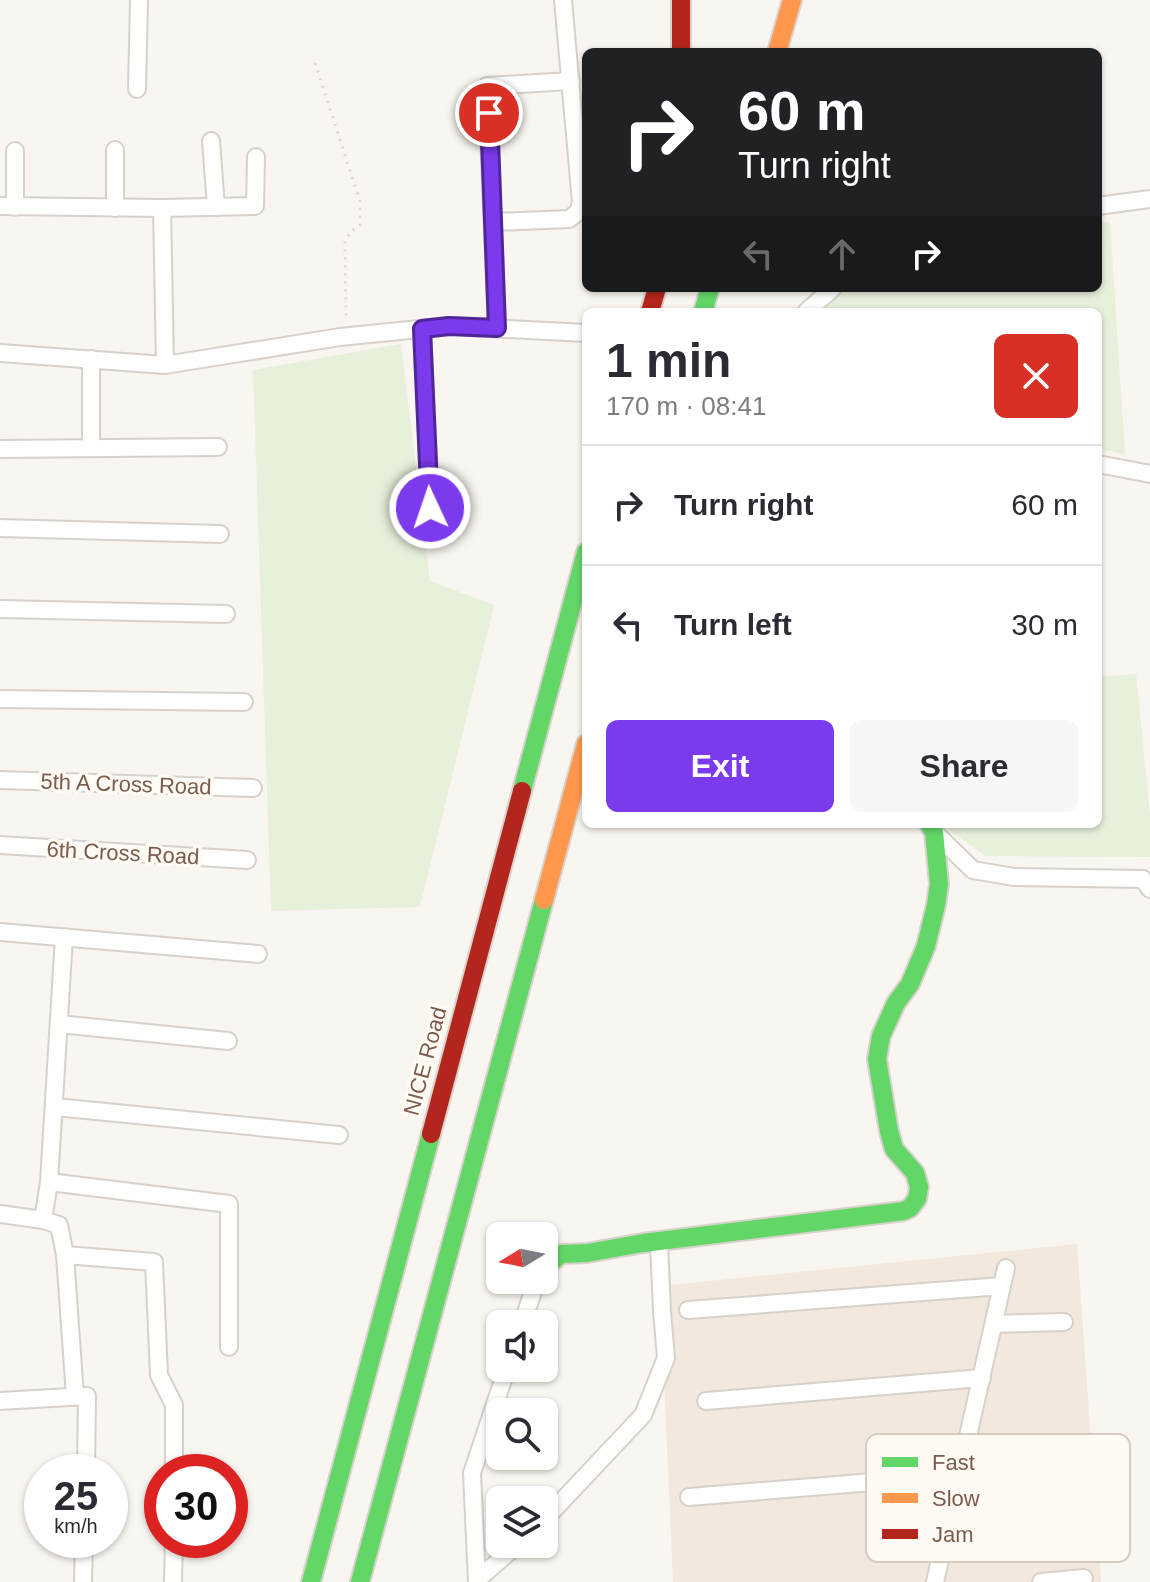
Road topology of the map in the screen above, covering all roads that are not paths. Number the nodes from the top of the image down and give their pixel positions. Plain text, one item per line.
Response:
1 (139, 0) edge
2 (563, 0) edge
3 (681, 0) edge
4 (792, 0) edge
5 (681, 48) edge
6 (778, 48) edge
7 (571, 81) junction
8 (137, 89) dead end
9 (211, 141) dead end
10 (115, 150) dead end
11 (15, 151) dead end
12 (256, 157) dead end
13 (1150, 199) edge
14 (1102, 205) edge
15 (8, 206) edge
16 (216, 207) junction
17 (115, 208) junction
18 (162, 208) junction
19 (493, 222) junction
20 (828, 292) edge
21 (810, 308) edge
22 (497, 328) junction
23 (422, 329) junction
24 (582, 333) edge
25 (0, 353) edge
26 (91, 359) junction
27 (165, 365) junction
28 (91, 447) junction
29 (218, 447) dead end
30 (0, 449) edge
31 (1102, 465) edge
32 (1150, 474) edge
33 (430, 508) dead end
34 (0, 528) edge
35 (220, 534) dead end
36 (582, 567) edge
37 (0, 609) edge
38 (226, 614) dead end
39 (0, 699) edge
40 (244, 702) dead end
41 (582, 759) edge
42 (0, 780) edge
43 (253, 788) dead end
44 (931, 828) edge
45 (0, 845) edge
46 (247, 860) dead end
47 (1150, 889) edge
48 (0, 932) edge
49 (64, 937) junction
50 (258, 954) dead end
51 (59, 1024) junction
52 (228, 1041) dead end
53 (55, 1107) junction
54 (339, 1135) dead end
55 (49, 1182) junction
56 (0, 1214) edge
57 (43, 1220) junction
58 (659, 1243) junction
59 (65, 1255) junction
60 (558, 1256) edge
61 (1006, 1268) dead end
62 (1002, 1286) junction
63 (688, 1310) dead end
64 (1064, 1322) dead end
65 (994, 1324) junction
66 (229, 1347) dead end
67 (982, 1378) junction
68 (502, 1382) edge
69 (75, 1396) junction
70 (0, 1401) edge
71 (706, 1401) dead end
72 (969, 1434) edge
73 (86, 1454) edge
74 (174, 1454) edge
75 (866, 1483) edge
76 (689, 1497) dead end
77 (558, 1505) edge
78 (84, 1558) edge
79 (174, 1558) edge
80 (502, 1558) edge
81 (939, 1562) edge
82 (1084, 1578) dead end
83 (477, 1581) edge
84 (83, 1582) edge
85 (173, 1582) edge
86 (311, 1582) edge
87 (360, 1582) edge
88 (935, 1582) edge
89 (1041, 1582) edge

1 - 8 street
2 - 7 street
3 - 5 main road
4 - 6 main road
7 - 19 street
7 - 19 street
9 - 16 street
10 - 17 street
11 - 15 street
12 - 16 street
13 - 14 street
15 - 17 street
16 - 18 street
17 - 18 street
18 - 27 street
19 - 22 street
20 - 21 street
22 - 23 street
22 - 24 street
23 - 27 street
23 - 33 street
25 - 26 street
26 - 27 street
26 - 28 street
28 - 29 street
28 - 30 street
31 - 32 street
34 - 35 street
36 - 86 main road, NICE Road
37 - 38 street
39 - 40 street
41 - 87 main road
42 - 43 street, 5th A Cross Road
44 - 47 street
44 - 58 main road
45 - 46 street, 6th Cross Road
48 - 49 street
49 - 50 street
49 - 51 street
51 - 52 street
51 - 53 street
53 - 54 street
53 - 55 street
55 - 57 street
55 - 66 street
56 - 57 street
57 - 59 street
58 - 60 main road
58 - 77 street
59 - 69 street
59 - 74 street
61 - 62 street
62 - 63 street
62 - 65 street
64 - 65 street
65 - 67 street
67 - 71 street
67 - 72 street
68 - 83 street
69 - 70 street
69 - 73 street
75 - 76 street
78 - 84 street
79 - 85 street
80 - 83 street
81 - 88 street
82 - 89 street

